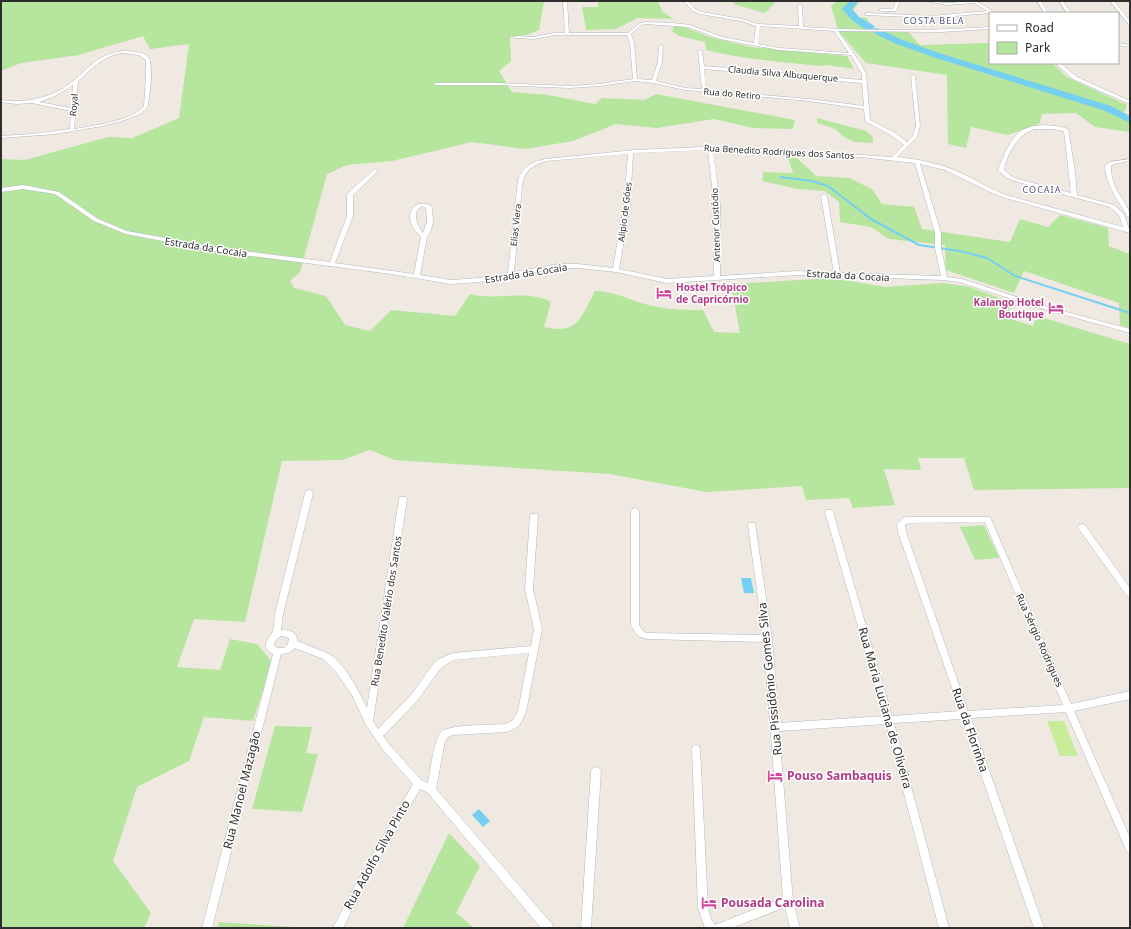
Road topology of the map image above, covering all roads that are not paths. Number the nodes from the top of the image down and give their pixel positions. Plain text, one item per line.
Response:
1 (565, 1) edge
2 (686, 1) edge
3 (898, 1) edge
4 (927, 1) edge
5 (1038, 1) edge
6 (1061, 1) edge
7 (1112, 1) edge
8 (974, 2) edge
9 (800, 6) dead end
10 (875, 10) dead end
11 (991, 12) edge
12 (1045, 12) edge
13 (1068, 12) edge
14 (989, 13) edge
15 (866, 14) dead end
16 (758, 24) junction
17 (1130, 24) edge
18 (801, 26) junction
19 (989, 28) edge
20 (835, 30) junction
21 (567, 34) junction
22 (629, 34) junction
23 (517, 37) dead end
24 (1119, 44) edge
25 (661, 46) dead end
26 (756, 46) junction
27 (1130, 46) edge
28 (700, 51) dead end
29 (851, 54) junction
30 (1058, 64) edge
31 (701, 67) junction
32 (913, 76) dead end
33 (636, 80) junction
34 (76, 81) junction
35 (654, 82) junction
36 (865, 82) junction
37 (436, 84) dead end
38 (704, 91) junction
39 (1, 101) edge
40 (32, 102) junction
41 (1130, 103) edge
42 (867, 108) junction
43 (74, 110) junction
44 (72, 130) junction
45 (1, 137) edge
46 (906, 144) junction
47 (710, 149) junction
48 (632, 153) junction
49 (893, 159) junction
50 (1130, 160) edge
51 (917, 162) junction
52 (375, 171) dead end
53 (521, 175) joint
54 (1, 190) edge
55 (1074, 195) junction
56 (824, 196) dead end
57 (1130, 216) edge
58 (1128, 230) edge
59 (424, 237) junction
60 (332, 264) junction
61 (616, 270) junction
62 (836, 273) junction
63 (511, 274) junction
64 (417, 276) junction
65 (717, 278) junction
66 (944, 278) junction
67 (1130, 331) edge
68 (309, 493) dead end
69 (403, 500) dead end
70 (635, 511) dead end
71 (829, 512) dead end
72 (534, 516) dead end
73 (752, 525) dead end
74 (1082, 526) dead end
75 (902, 532) joint
76 (1130, 594) edge
77 (276, 635) junction
78 (768, 639) junction
79 (293, 643) junction
80 (535, 649) junction
81 (278, 652) junction
82 (1130, 695) edge
83 (1070, 708) junction
84 (965, 714) junction
85 (889, 720) junction
86 (369, 722) junction
87 (776, 727) junction
88 (378, 735) junction
89 (696, 749) dead end
90 (596, 771) dead end
91 (418, 783) junction
92 (431, 790) junction
93 (1130, 848) edge
94 (788, 901) junction
95 (207, 928) edge
96 (338, 928) edge
97 (548, 928) edge
98 (586, 928) edge
99 (711, 928) edge
100 (719, 928) edge
101 (794, 928) edge
102 (944, 928) edge
103 (1039, 928) edge

1 - 21 street
2 - 16 street
3 - 10 street
4 - 8 street
5 - 12 street
6 - 13 street
7 - 17 street
8 - 11 street
9 - 18 street
14 - 15 street
16 - 18 street
16 - 26 street
18 - 20 street
19 - 20 street
20 - 29 street
21 - 22 street
21 - 23 street
22 - 26 street
22 - 33 street
24 - 27 street
25 - 35 street
26 - 29 street
28 - 31 street
29 - 36 street
30 - 41 street
31 - 36 street, Claudia Silva Albuquerque
31 - 38 street
32 - 46 street
33 - 35 street, Rua do Retiro
33 - 37 street, Rua do Retiro
34 - 40 street
34 - 43 street, Royal
34 - 44 street
35 - 38 street, Rua do Retiro
36 - 42 street
38 - 42 street, Rua do Retiro
39 - 40 street
40 - 43 street
42 - 46 street
43 - 44 street, Royal
44 - 45 street
46 - 49 street
47 - 48 street, Rua Benedito Rodrigues dos Santos
47 - 49 street, Rua Benedito Rodrigues dos Santos
47 - 65 street, Antenor Custódio
48 - 53 street, Rua Benedito Rodrigues dos Santos
48 - 61 street, Alipio de Góes
49 - 51 street, Rua Benedito Rodrigues dos Santos
50 - 57 street
51 - 58 street, Rua Benedito Rodrigues dos Santos
51 - 66 street
52 - 60 street
53 - 63 street, Elias Viera
54 - 60 street, Estrada da Cocaia
55 - 55 street
55 - 58 street
56 - 62 street
59 - 59 street
59 - 64 street
60 - 64 street, Estrada da Cocaia
61 - 63 street, Estrada da Cocaia
61 - 65 street, Estrada da Cocaia
62 - 65 street, Estrada da Cocaia
62 - 66 street, Estrada da Cocaia
63 - 64 street, Estrada da Cocaia
66 - 67 street, Estrada da Cocaia
68 - 77 street
69 - 86 street, Rua Benedito Valério dos Santos
70 - 78 street
71 - 85 street, Rua Maria Luciana de Oliveira
72 - 80 street
73 - 78 street, Rua Pissidônio Gomes Silva
74 - 76 street
75 - 83 street, Rua Sérgio Rodrigues
75 - 84 street, Rua da Florinha
77 - 79 street
77 - 81 street
78 - 87 street, Rua Pissidônio Gomes Silva
79 - 81 street
79 - 86 street
80 - 88 street
80 - 92 street
81 - 95 street, Rua Manoel Mazagão
82 - 83 street
83 - 84 street
83 - 93 street, Rua Sérgio Rodrigues
84 - 85 street
84 - 103 street, Rua da Florinha
85 - 87 street
85 - 102 street, Rua Maria Luciana de Oliveira
86 - 88 street
87 - 94 street, Rua Pissidônio Gomes Silva
88 - 91 street
89 - 99 street
90 - 98 street
91 - 92 street
91 - 96 street, Rua Adolfo Silva Pinto
92 - 97 street
94 - 100 street
94 - 101 street, Rua Pissidônio Gomes Silva

